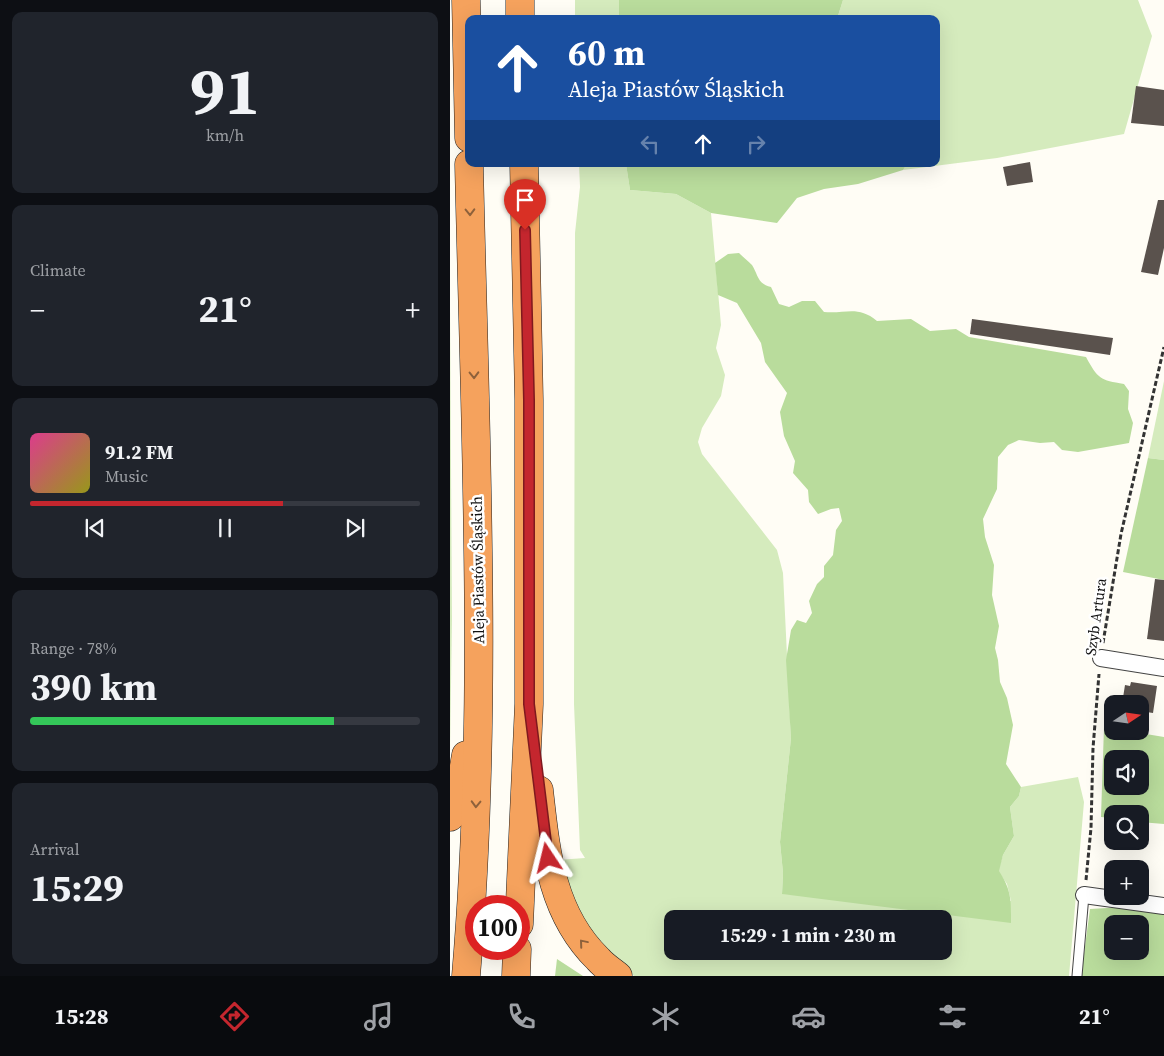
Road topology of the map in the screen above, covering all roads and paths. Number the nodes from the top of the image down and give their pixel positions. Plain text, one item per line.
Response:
1 (466, 0) edge
2 (520, 0) edge
3 (466, 15) edge
4 (520, 15) edge
5 (469, 167) edge
6 (524, 167) edge
7 (1164, 347) edge
8 (1101, 658) junction
9 (1164, 668) edge
10 (479, 685) junction
11 (529, 704) junction
12 (450, 817) edge
13 (520, 895) edge
14 (1084, 895) junction
15 (1164, 906) edge
16 (517, 960) edge
17 (466, 976) edge
18 (516, 976) edge
19 (618, 976) edge
20 (1077, 976) edge

1 - 3 highway
2 - 4 highway
5 -> 10 highway, Aleja Piastów Śląskich
6 - 11 highway
7 - 8 path, Szyb Artura
8 - 9 street
8 - 14 path, Szyb Artura
10 - 12 highway
10 -> 17 highway, Aleja Piastów Śląskich
11 - 13 highway
19 -> 11 highway
14 - 15 street
14 - 20 lane
16 - 18 highway

